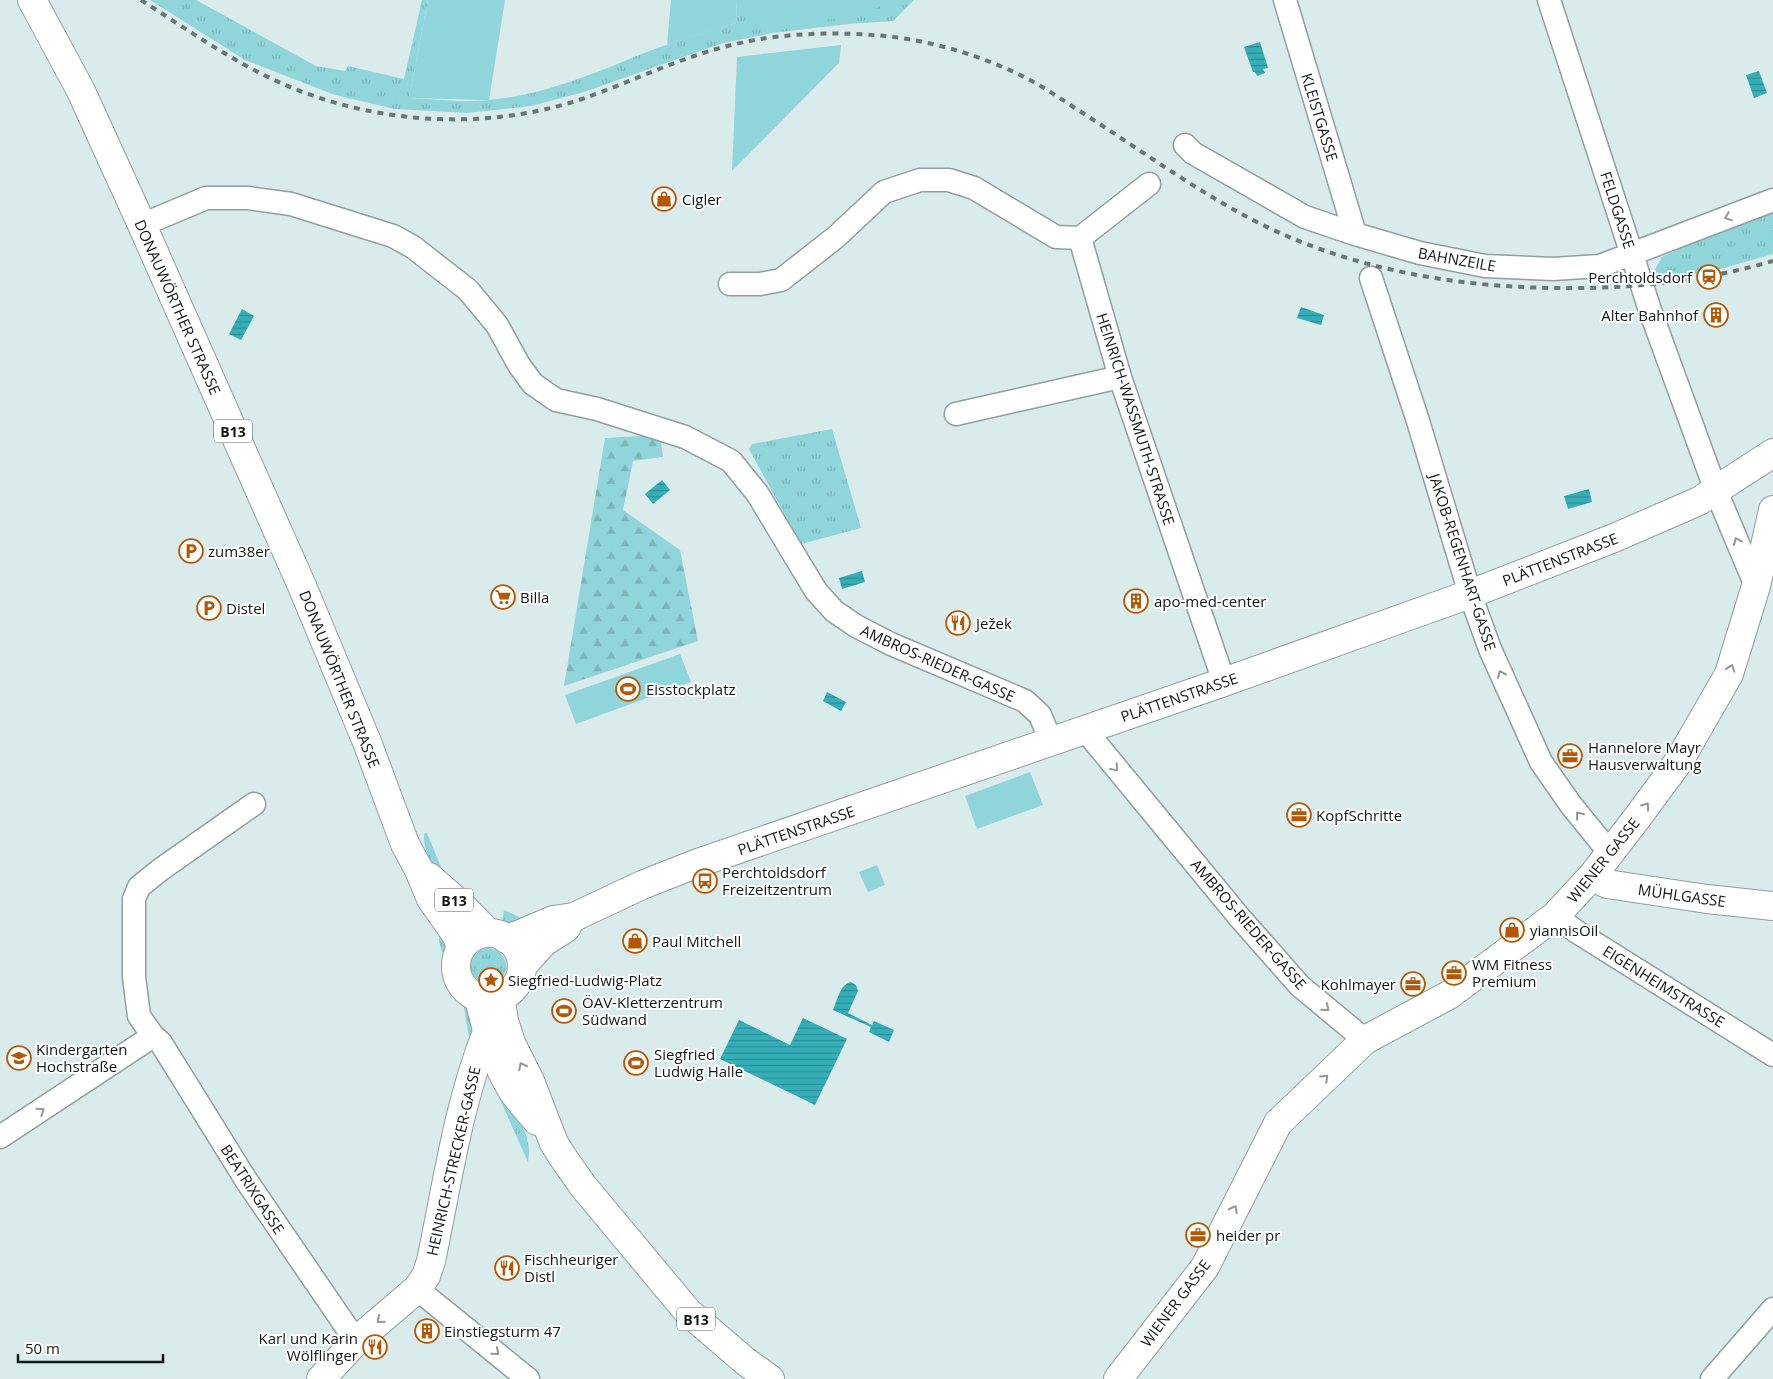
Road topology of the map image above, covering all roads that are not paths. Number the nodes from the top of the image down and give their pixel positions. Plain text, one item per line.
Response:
1 (32, 0) edge
2 (1285, 0) edge
3 (1549, 0) edge
4 (1185, 145) dead end
5 (1150, 184) dead end
6 (1773, 200) edge
7 (142, 225) junction
8 (1355, 234) junction
9 (1080, 238) junction
10 (1633, 254) junction
11 (1371, 278) dead end
12 (730, 284) dead end
13 (1120, 377) junction
14 (956, 414) dead end
15 (1773, 453) edge
16 (1716, 491) junction
17 (1773, 510) edge
18 (1756, 586) junction
19 (1470, 594) junction
20 (1224, 682) junction
21 (1085, 730) junction
22 (1051, 741) junction
23 (254, 804) dead end
24 (1610, 853) junction
25 (418, 868) junction
26 (1593, 875) junction
27 (1773, 906) edge
28 (1555, 916) junction
29 (574, 917) junction
30 (497, 936) junction
31 (461, 948) junction
32 (522, 966) junction
33 (489, 997) junction
34 (487, 1032) junction
35 (153, 1036) junction
36 (1365, 1040) junction
37 (1773, 1056) edge
38 (0, 1137) edge
39 (554, 1143) junction
40 (417, 1289) junction
41 (1773, 1309) edge
42 (356, 1341) junction
43 (321, 1379) edge
44 (528, 1379) edge
45 (770, 1379) edge
46 (1118, 1379) edge
47 (1712, 1379) edge

1 - 7 main road, DONAUWÖRTHER STRASSE / B13
2 - 8 street, KLEISTGASSE
3 - 10 street, FELDGASSE
4 - 8 street, BAHNZEILE
5 - 9 street
6 -> 10 street, BAHNZEILE
7 - 22 street, AMBROS-RIEDER-GASSE
7 - 25 main road, DONAUWÖRTHER STRASSE / B13
8 - 10 street, BAHNZEILE
9 - 12 street
9 - 13 street, HEINRICH-WASSMUTH-STRASSE
10 - 16 street, FELDGASSE
11 - 19 street, JAKOB-REGENHART-GASSE
13 - 14 street
13 - 20 street, HEINRICH-WASSMUTH-STRASSE
15 - 16 main road, PLÄTTENSTRASSE
18 -> 16 street, FELDGASSE
16 - 19 main road, PLÄTTENSTRASSE
17 - 18 main road, WIENER GASSE
24 -> 18 main road, WIENER GASSE
19 - 20 main road, PLÄTTENSTRASSE
24 -> 19 street, JAKOB-REGENHART-GASSE
20 - 21 main road, PLÄTTENSTRASSE
21 - 22 main road, PLÄTTENSTRASSE
21 -> 36 street, AMBROS-RIEDER-GASSE
22 - 29 main road, PLÄTTENSTRASSE
23 - 35 street, BEATRIXGASSE
24 - 26 main road, WIENER GASSE
25 - 30 main road, DONAUWÖRTHER STRASSE / B13
25 - 31 main road, DONAUWÖRTHER STRASSE / B13
26 - 27 main road, MÜHLGASSE
26 - 28 main road, WIENER GASSE
28 - 36 main road, WIENER GASSE
28 - 37 street, EIGENHEIMSTRASSE
29 - 30 main road, PLÄTTENSTRASSE
29 - 32 main road, PLÄTTENSTRASSE
30 - 31 main road
30 - 32 main road, B13
31 - 33 main road
32 - 33 main road
33 - 34 main road, B13
39 -> 33 main road, B13
34 - 39 main road, B13
34 - 40 main road, HEINRICH-STRECKER-GASSE
38 -> 35 street
35 - 42 street, BEATRIXGASSE
46 -> 36 main road, WIENER GASSE
39 - 45 main road, B13
40 -> 42 main road
40 -> 44 street
41 - 47 street
42 - 43 main road

